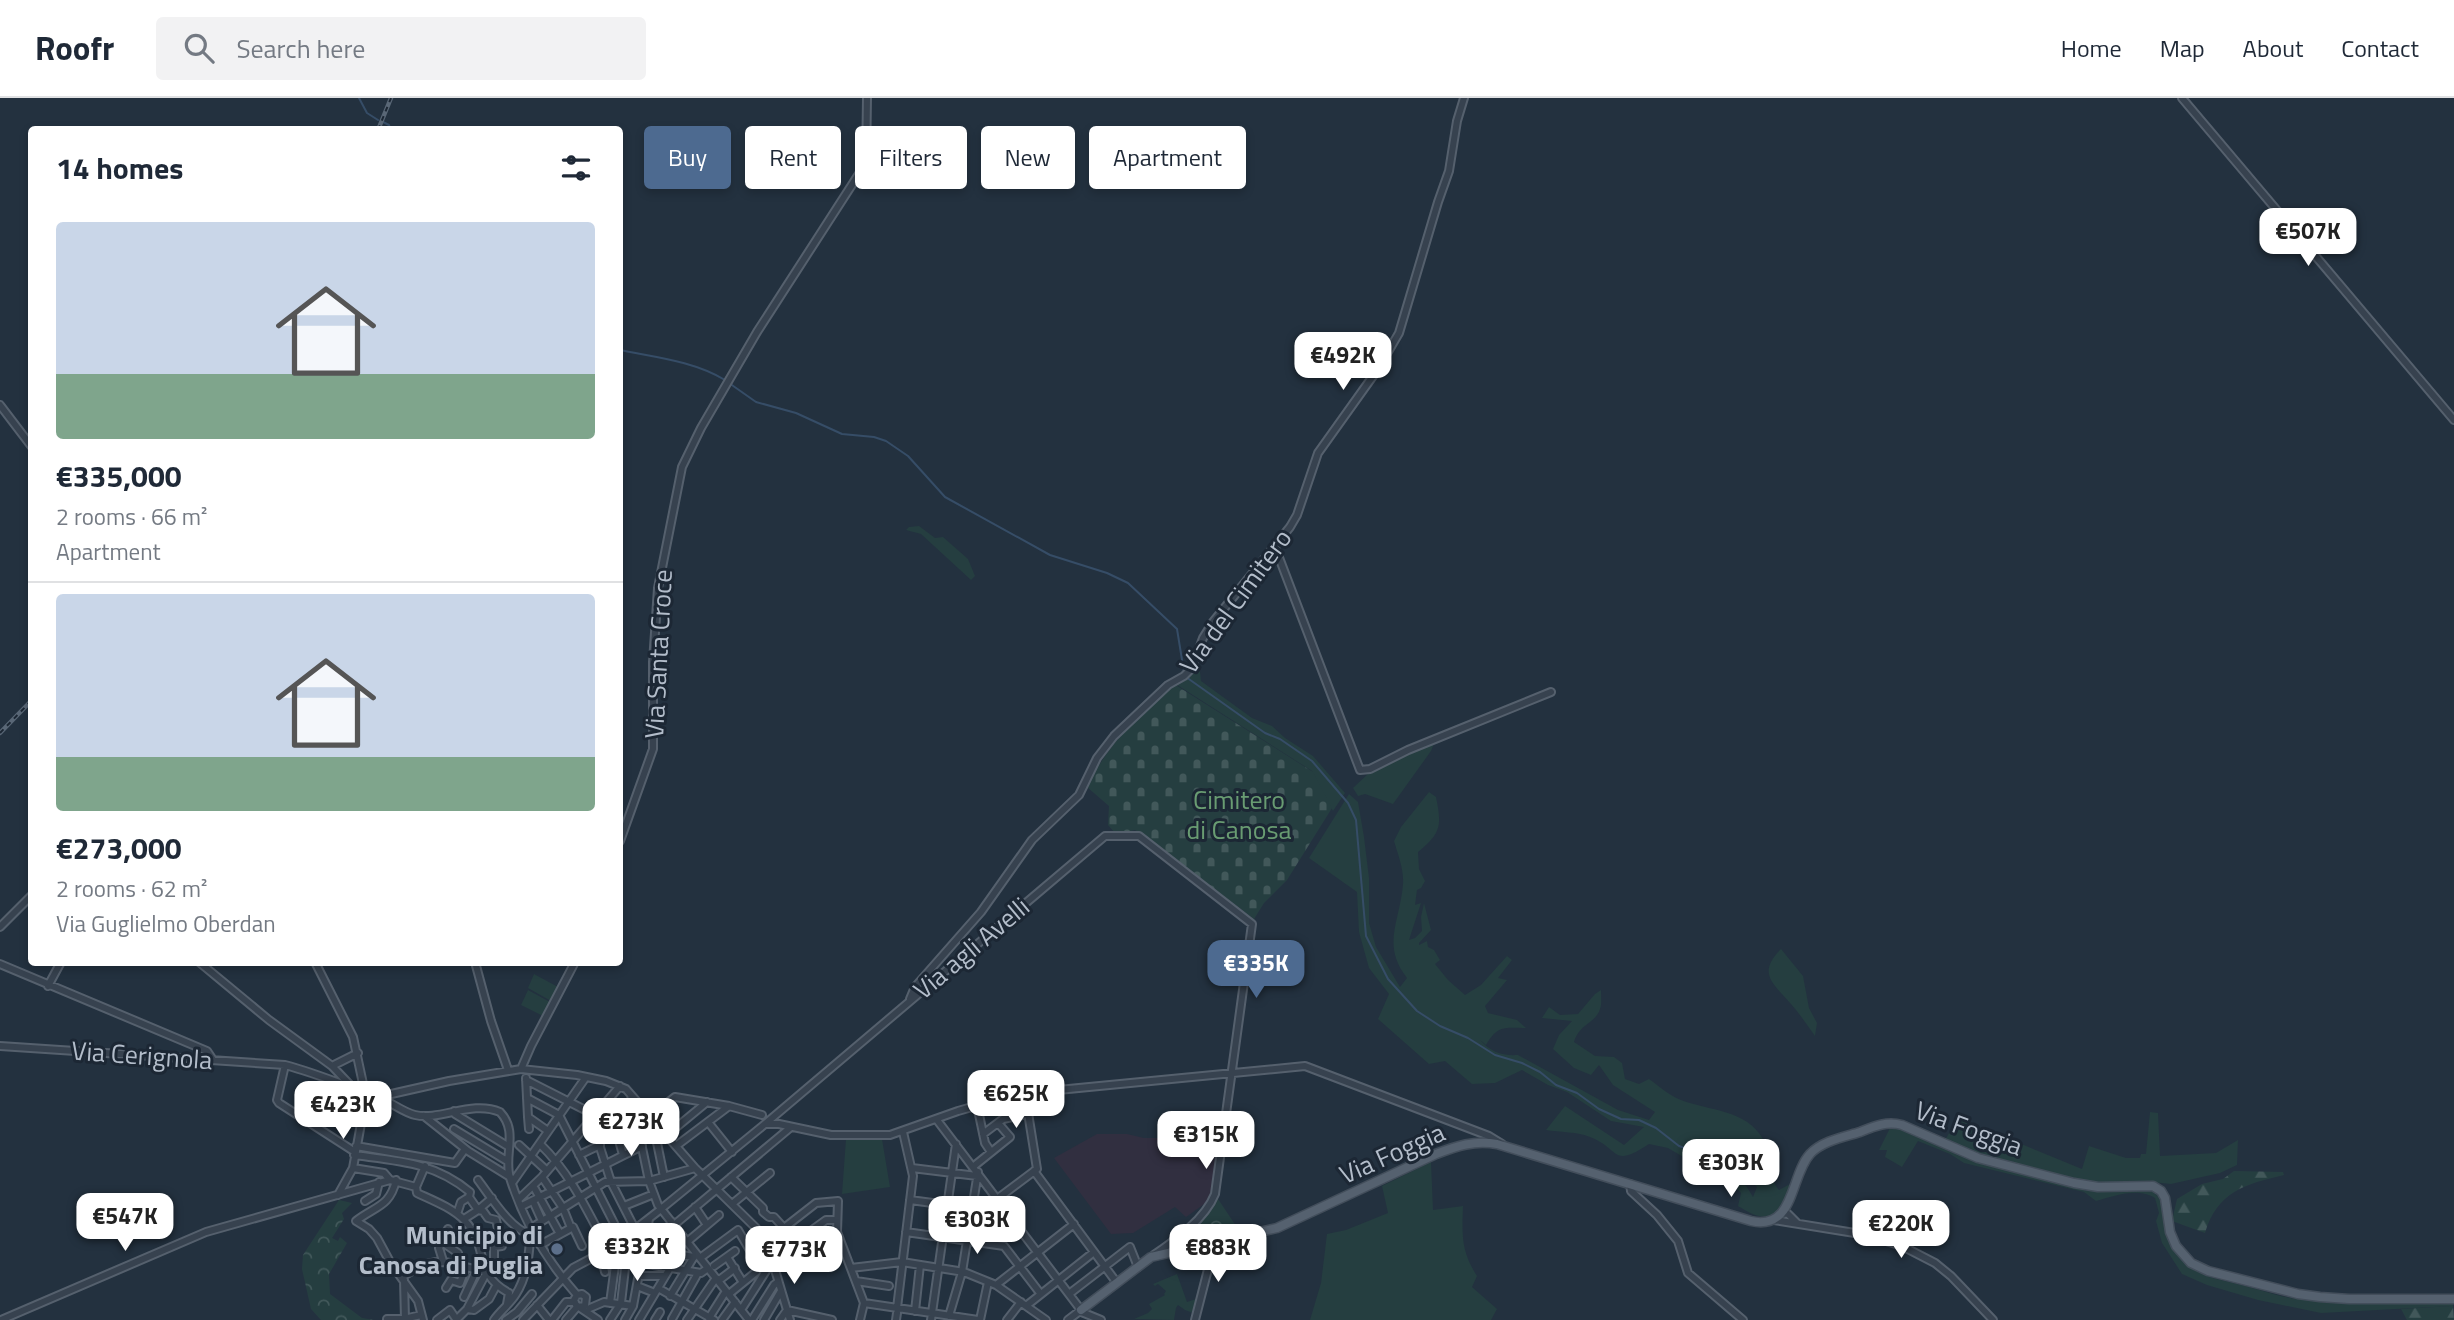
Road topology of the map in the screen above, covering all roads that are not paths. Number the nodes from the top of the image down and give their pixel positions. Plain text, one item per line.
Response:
1 (867, 98) edge
2 (1464, 98) edge
3 (2182, 98) edge
4 (0, 405) edge
5 (2454, 420) edge
6 (28, 442) edge
7 (1275, 547) junction
8 (1551, 692) dead end
9 (623, 833) edge
10 (28, 899) edge
11 (0, 927) edge
12 (0, 964) edge
13 (59, 966) edge
14 (204, 966) edge
15 (317, 966) edge
16 (476, 966) edge
17 (573, 966) edge
18 (48, 986) junction
19 (909, 1001) junction
20 (0, 1046) edge
21 (358, 1053) junction
22 (213, 1060) junction
23 (285, 1065) junction
24 (332, 1066) junction
25 (524, 1069) junction
26 (508, 1070) junction
27 (1233, 1072) junction
28 (586, 1077) junction
29 (526, 1080) junction
30 (620, 1086) junction
31 (353, 1088) junction
32 (631, 1093) junction
33 (367, 1094) junction
34 (1024, 1094) junction
35 (378, 1097) junction
36 (527, 1098) junction
37 (569, 1102) junction
38 (707, 1102) junction
39 (977, 1105) junction
40 (729, 1106) junction
41 (634, 1108) junction
42 (454, 1111) junction
43 (1027, 1114) junction
44 (559, 1115) junction
45 (762, 1115) dead end
46 (424, 1116) junction
47 (651, 1116) junction
48 (528, 1117) junction
49 (593, 1117) junction
50 (937, 1119) junction
51 (708, 1122) junction
52 (998, 1123) junction
53 (765, 1124) junction
54 (658, 1125) junction
55 (791, 1127) junction
56 (454, 1129) dead end
57 (529, 1129) dead end
58 (548, 1131) junction
59 (903, 1132) junction
60 (667, 1135) junction
61 (983, 1135) junction
62 (572, 1141) junction
63 (540, 1144) junction
64 (956, 1144) junction
65 (519, 1145) dead end
66 (600, 1145) junction
67 (642, 1146) junction
68 (676, 1146) junction
69 (1505, 1146) junction
70 (509, 1147) junction
71 (465, 1149) junction
72 (355, 1151) junction
73 (732, 1152) junction
74 (991, 1152) junction
75 (579, 1155) junction
76 (623, 1155) junction
77 (531, 1156) junction
78 (556, 1159) junction
79 (507, 1161) junction
80 (607, 1163) junction
81 (425, 1166) junction
82 (353, 1168) junction
83 (695, 1168) junction
84 (912, 1168) junction
85 (976, 1171) junction
86 (1034, 1171) junction
87 (589, 1172) junction
88 (770, 1173) dead end
89 (952, 1173) junction
90 (544, 1174) junction
91 (703, 1176) junction
92 (664, 1177) junction
93 (731, 1177) junction
94 (393, 1180) junction
95 (478, 1180) dead end
96 (511, 1180) junction
97 (649, 1181) junction
98 (379, 1182) junction
99 (571, 1182) junction
100 (611, 1182) junction
101 (1630, 1184) junction
102 (416, 1187) junction
103 (596, 1188) junction
104 (536, 1189) dead end
105 (716, 1189) junction
106 (552, 1191) junction
107 (747, 1192) junction
108 (654, 1194) junction
109 (337, 1196) junction
110 (469, 1197) junction
111 (540, 1197) junction
112 (581, 1197) junction
113 (492, 1198) junction
114 (997, 1199) junction
115 (910, 1200) junction
116 (365, 1201) dead end
117 (533, 1201) junction
118 (520, 1203) junction
119 (732, 1204) junction
120 (947, 1205) junction
121 (624, 1206) junction
122 (695, 1207) junction
123 (563, 1208) junction
124 (972, 1208) junction
125 (662, 1209) junction
126 (478, 1210) junction
127 (1009, 1213) junction
128 (1786, 1213) junction
129 (457, 1214) junction
130 (719, 1215) dead end
131 (552, 1216) junction
132 (464, 1219) junction
133 (649, 1219) junction
134 (837, 1220) junction
135 (542, 1221) junction
136 (672, 1223) junction
137 (1074, 1224) junction
138 (707, 1225) junction
139 (571, 1228) junction
140 (784, 1228) junction
141 (448, 1229) dead end
142 (632, 1231) junction
143 (531, 1232) junction
144 (906, 1232) junction
145 (560, 1234) junction
146 (647, 1236) junction
147 (943, 1237) junction
148 (668, 1239) junction
149 (620, 1241) junction
150 (967, 1241) junction
151 (442, 1242) junction
152 (687, 1242) junction
153 (766, 1242) junction
154 (1215, 1242) junction
155 (540, 1245) junction
156 (582, 1245) dead end
157 (644, 1249) junction
158 (604, 1251) junction
159 (735, 1251) dead end
160 (666, 1252) junction
161 (1094, 1252) junction
162 (458, 1253) dead end
163 (1038, 1253) junction
164 (697, 1256) junction
165 (727, 1257) junction
166 (1151, 1257) junction
167 (772, 1259) junction
168 (443, 1261) junction
169 (902, 1262) junction
170 (641, 1263) junction
171 (920, 1265) junction
172 (1020, 1266) junction
173 (1105, 1266) junction
174 (466, 1267) junction
175 (666, 1267) junction
176 (711, 1267) junction
177 (1138, 1267) junction
178 (735, 1268) junction
179 (851, 1268) junction
180 (937, 1268) junction
181 (685, 1270) junction
182 (761, 1270) junction
183 (482, 1271) junction
184 (606, 1272) dead end
185 (962, 1272) junction
186 (698, 1273) junction
187 (639, 1276) junction
188 (665, 1276) junction
189 (403, 1279) junction
190 (563, 1279) junction
191 (717, 1279) junction
192 (1058, 1279) junction
193 (742, 1281) junction
194 (856, 1281) junction
195 (778, 1282) junction
196 (988, 1282) junction
197 (1117, 1283) junction
198 (996, 1285) junction
199 (496, 1286) junction
200 (637, 1286) junction
201 (889, 1286) dead end
202 (446, 1289) dead end
203 (657, 1291) junction
204 (781, 1291) junction
205 (727, 1293) junction
206 (1040, 1293) junction
207 (532, 1294) dead end
208 (1069, 1294) junction
209 (670, 1296) junction
210 (464, 1297) dead end
211 (2454, 1299) edge
212 (573, 1301) junction
213 (735, 1302) junction
214 (610, 1303) junction
215 (621, 1303) junction
216 (682, 1303) junction
217 (864, 1303) junction
218 (507, 1304) junction
219 (1023, 1304) junction
220 (537, 1305) junction
221 (633, 1306) junction
222 (467, 1309) junction
223 (695, 1309) junction
224 (787, 1310) junction
225 (1080, 1310) junction
226 (587, 1311) edge
227 (742, 1311) junction
228 (915, 1311) junction
229 (660, 1312) dead end
230 (896, 1314) edge
231 (422, 1317) edge
232 (932, 1317) edge
233 (954, 1318) edge
234 (405, 1319) edge
235 (456, 1319) edge
236 (596, 1319) edge
237 (672, 1319) edge
238 (710, 1319) edge
239 (1071, 1319) edge
240 (1, 1320) edge
241 (387, 1320) edge
242 (437, 1320) edge
243 (494, 1320) edge
244 (506, 1320) edge
245 (523, 1320) edge
246 (550, 1320) edge
247 (566, 1320) edge
248 (610, 1320) edge
249 (625, 1320) edge
250 (639, 1320) edge
251 (654, 1320) edge
252 (687, 1320) edge
253 (722, 1320) edge
254 (737, 1320) edge
255 (751, 1320) edge
256 (765, 1320) edge
257 (780, 1320) edge
258 (790, 1320) edge
259 (832, 1320) edge
260 (860, 1320) edge
261 (979, 1320) edge
262 (1007, 1320) edge
263 (1046, 1320) edge
264 (1101, 1320) edge
265 (1195, 1320) edge
266 (1742, 1320) edge
267 (1993, 1320) edge

1 - 9 street, Via Santa Croce
2 - 7 street, Via del Cimitero
3 - 5 street
4 - 6 street
7 - 8 street
7 - 19 street, Via del Cimitero
10 - 11 street
12 - 18 street
13 - 18 street
14 - 24 street
15 - 21 street
16 - 26 street
17 - 25 street
18 - 22 street
19 - 27 street, Via agli Avelli
19 - 53 street, Via agli Avelli
20 - 22 street, Via Cerignola
21 - 24 street
21 - 33 street
22 - 23 street, Via Cerignola
23 - 31 street, Via Cerignola
23 - 72 street
24 - 31 street
25 - 26 street
25 - 28 street
25 - 29 street
26 - 35 street
27 - 34 street
27 - 69 street
27 - 166 street
28 - 30 street
28 - 37 street
29 - 36 street
29 - 37 street
30 - 32 street
30 - 49 street
31 - 33 street, Via Cerignola
32 - 41 street
32 - 47 street
33 - 35 street, Via Cerignola
33 - 72 street
34 - 39 street
34 - 43 street
35 - 46 street
36 - 44 street
36 - 48 street
37 - 44 street
37 - 49 street
38 - 40 street
38 - 47 street
38 - 60 street
39 - 50 street
39 - 61 street
40 - 45 street
40 - 51 street
41 - 67 street
41 - 76 street
42 - 46 street
42 - 70 street
42 - 70 street
43 - 52 street
43 - 86 street
44 - 58 street
44 - 62 street
46 - 71 street
47 - 54 street
48 - 57 street
48 - 58 street
49 - 62 street
49 - 66 street
50 - 59 street
50 - 64 street
51 - 68 street
51 - 73 street
52 - 61 street
52 - 74 street
53 - 55 street
53 - 73 street, Via agli Avelli
54 - 60 street
54 - 92 street
55 - 59 street
55 - 93 street
56 - 79 street
58 - 63 street
59 - 84 street
60 - 68 street
61 - 74 street
62 - 75 street
62 - 78 street
63 - 77 street
63 - 78 street
64 - 85 street
64 - 89 street
65 - 77 street
66 - 75 street
66 - 80 street
67 - 76 street
67 - 97 street
68 - 83 street
69 - 101 main road, Via Foggia
69 - 154 main road, Via Foggia
70 - 79 street
71 - 72 street
71 - 96 street
72 - 81 street
72 - 82 street
73 - 91 street, Via agli Avelli
74 - 85 street
75 - 87 street
76 - 80 street
77 - 90 street
77 - 96 street
78 - 90 street
78 - 99 street
79 - 96 street
80 - 87 street
80 - 100 street
81 - 102 street
81 - 110 street
82 - 94 street
82 - 109 street
83 - 91 street
83 - 92 street
84 - 89 street
84 - 115 street
85 - 89 street
85 - 114 street
85 - 124 street
86 - 114 street
86 - 137 street
87 - 99 street
87 - 103 street
88 - 107 street
89 - 120 street
90 - 106 street
90 - 118 street
91 - 105 street
91 - 125 street, Via agli Avelli
92 - 97 street
93 - 105 street
93 - 107 street
94 - 98 street
94 - 102 street
94 - 189 street
95 - 113 street
96 - 118 street
97 - 100 street
97 - 108 street
98 - 109 street
98 - 116 street
99 - 106 street
99 - 112 street
100 - 103 street
100 - 121 street
101 - 128 main road, Via Foggia
101 - 266 street
102 - 129 street
103 - 112 street
103 - 149 street
104 - 111 street
105 - 119 street
105 - 122 street
106 - 111 street
106 - 123 street
107 - 119 street
107 - 140 street
108 - 121 street
108 - 125 street
109 - 240 street
110 - 126 street
110 - 129 street
111 - 117 street
111 - 131 street
112 - 123 street
112 - 158 street
113 - 126 street
113 - 143 street
114 - 127 street
115 - 120 street
115 - 144 street
117 - 118 street
117 - 135 street
118 - 143 street
119 - 153 street
120 - 124 street
120 - 147 street
121 - 142 street
122 - 136 street
122 - 138 street
123 - 131 street
123 - 139 street
124 - 127 street
124 - 150 street
125 - 133 street, Via agli Avelli
125 - 136 street
126 - 132 street
126 - 183 street
127 - 163 street
128 - 211 main road, Via Foggia
128 - 267 street
129 - 132 street
130 - 138 street
131 - 135 street
131 - 145 street
132 - 183 street
133 - 142 street, Via agli Avelli
133 - 146 street
134 - 140 street
134 - 167 street
134 - 179 street
135 - 143 street
136 - 148 street
136 - 152 street
137 - 161 street
137 - 163 street
138 - 152 street
139 - 145 street
139 - 156 street
140 - 153 street
141 - 151 street
142 - 149 street, Via agli Avelli
142 - 215 street
143 - 155 street
143 - 218 street
144 - 147 street
144 - 169 street
145 - 155 street
146 - 148 street
146 - 157 street
147 - 150 street
147 - 180 street
148 - 160 street
149 - 158 street, Via agli Avelli
149 - 214 street
150 - 172 street
150 - 185 street
151 - 162 street
151 - 168 street
152 - 164 street
153 - 167 street
154 - 166 main road, Via Foggia
154 - 265 street
155 - 190 street
157 - 160 street
157 - 170 street
158 - 184 street
158 - 190 street, Via agli Avelli
159 - 165 street
160 - 164 street
160 - 175 street
161 - 173 street
161 - 192 street
163 - 172 street
163 - 192 street
164 - 176 street
164 - 181 street
164 - 182 street
165 - 176 street
165 - 178 street
166 - 177 main road
167 - 195 street
168 - 174 street
168 - 189 street
169 - 171 street
169 - 179 street
169 - 230 street
170 - 175 street
170 - 187 street
171 - 180 street
171 - 228 street
172 - 198 street
172 - 206 street
173 - 177 street
173 - 197 street
173 - 208 street
174 - 183 street
174 - 202 street
175 - 181 street
175 - 188 street
176 - 186 street
176 - 191 street
177 - 197 main road
178 - 191 street
178 - 193 street
179 - 194 street
180 - 185 street
180 - 232 street
181 - 186 street
181 - 209 street
182 - 193 street
182 - 227 street
183 - 199 street
183 - 210 street
183 - 222 street
185 - 196 street
185 - 233 street
186 - 216 street
187 - 188 street
187 - 200 street
188 - 203 street
189 - 231 street
189 - 234 street
190 - 212 street
190 - 220 street, Via agli Avelli
191 - 205 street
191 - 223 street
192 - 206 street
192 - 208 street
193 - 205 street
194 - 201 street
194 - 217 street
195 - 204 street
195 - 255 street
196 - 198 street
196 - 261 street
197 - 225 main road
198 - 219 street
199 - 218 street
199 - 222 street
200 - 203 street
200 - 221 street
203 - 209 street
203 - 250 street
204 - 224 street
204 - 256 street
205 - 213 street
205 - 238 street
206 - 219 street
207 - 244 street
208 - 225 street
209 - 216 street
212 - 226 street
212 - 226 street
212 - 246 street
212 - 247 street
213 - 227 street
213 - 253 street
214 - 215 street
214 - 226 street
215 - 221 street
215 - 248 street
216 - 223 street
216 - 237 street
217 - 230 street
217 - 260 street
218 - 243 street
219 - 262 street
219 - 263 street
220 - 245 street, Via agli Avelli
220 - 246 street
221 - 249 street
222 - 235 street
223 - 238 street
223 - 252 street
224 - 257 street
224 - 258 street
224 - 259 street
225 - 239 street
225 - 264 street
226 - 236 street
227 - 254 street
227 - 255 street
228 - 230 street
228 - 232 street
229 - 251 street
231 - 234 street
232 - 233 street
233 - 261 street
234 - 241 street
235 - 242 street

